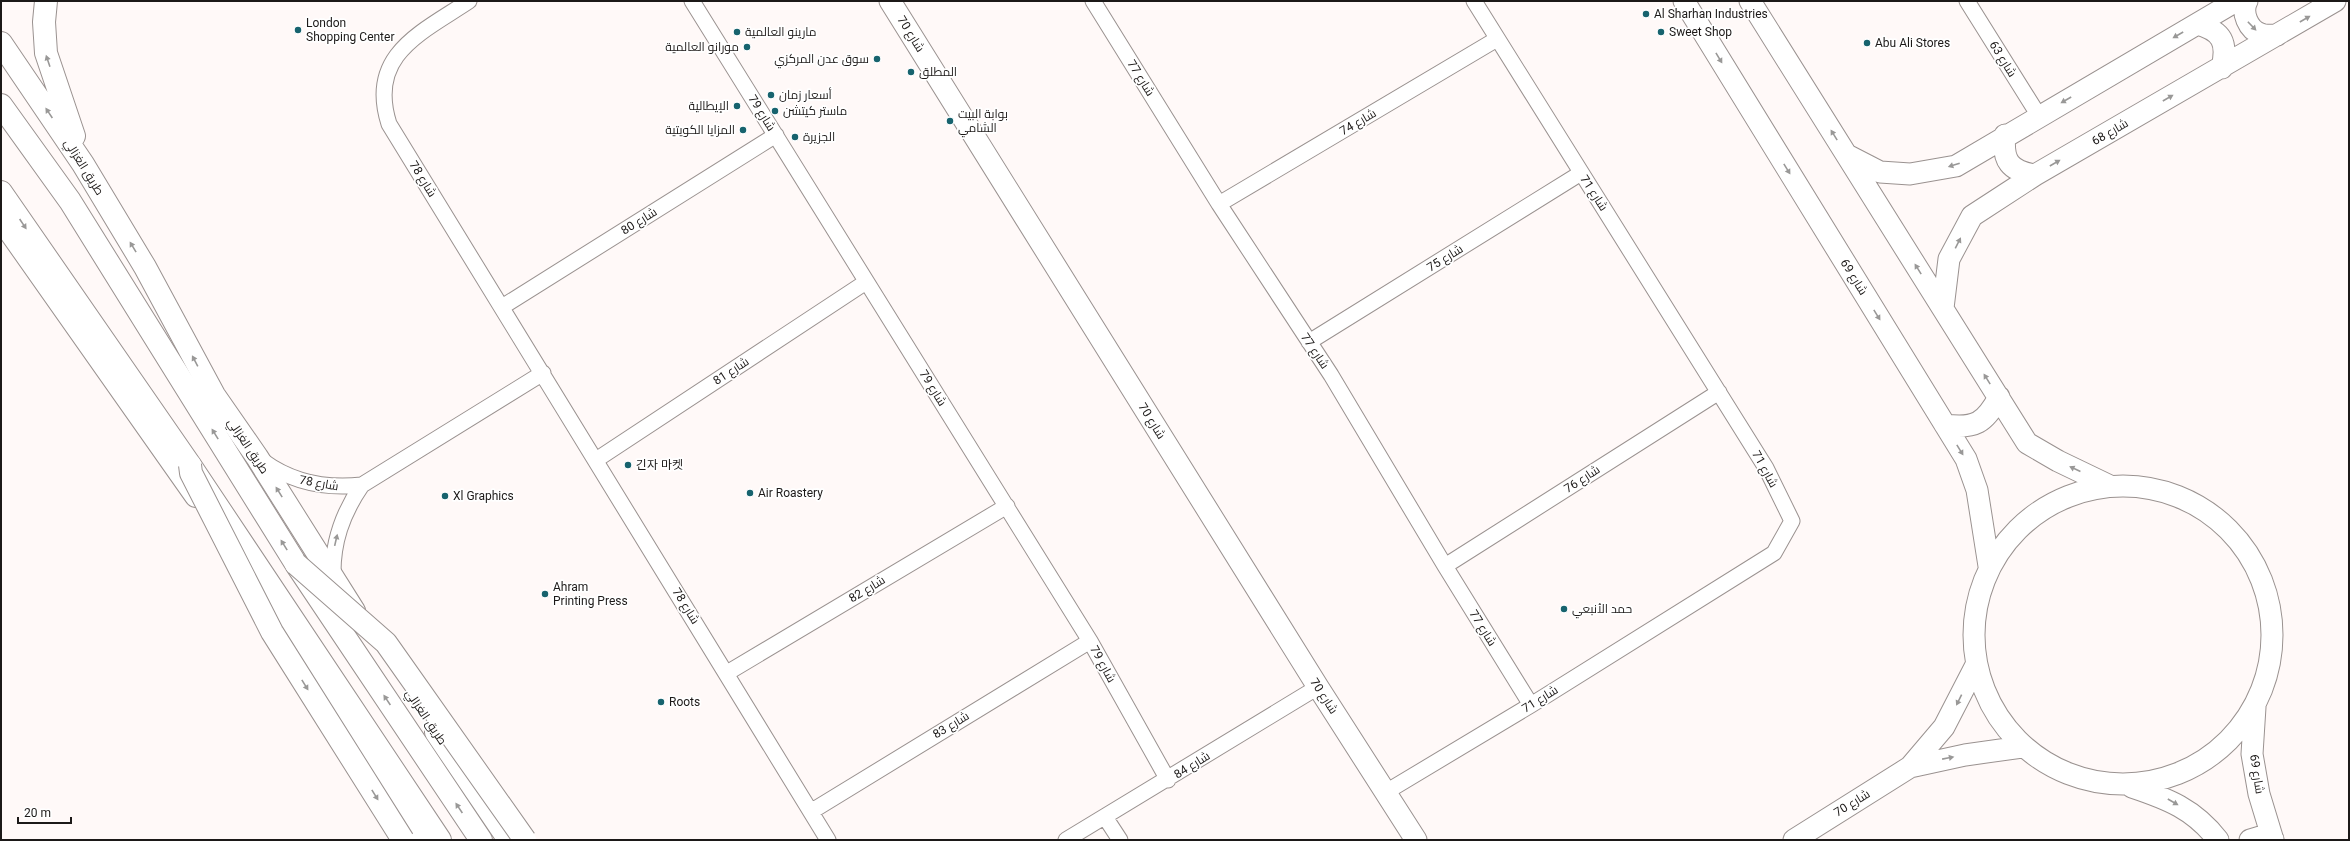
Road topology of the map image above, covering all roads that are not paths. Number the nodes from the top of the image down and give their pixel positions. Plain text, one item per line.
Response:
1 (46, 1) edge
2 (469, 1) edge
3 (692, 1) edge
4 (890, 1) edge
5 (1093, 1) edge
6 (1474, 1) edge
7 (1684, 1) edge
8 (1750, 1) edge
9 (1967, 1) edge
10 (2236, 1) edge
11 (2248, 1) edge
12 (2335, 1) edge
13 (2197, 24) junction
14 (2277, 35) junction
15 (1497, 39) junction
16 (1, 43) edge
17 (2222, 68) junction
18 (1, 105) edge
19 (2039, 116) junction
20 (776, 135) junction
21 (2005, 135) junction
22 (1847, 156) junction
23 (84, 164) junction
24 (1581, 173) junction
25 (2035, 175) junction
26 (1, 192) edge
27 (1219, 204) junction
28 (1, 219) edge
29 (866, 282) junction
30 (502, 307) junction
31 (1943, 308) junction
32 (1309, 342) junction
33 (543, 373) junction
34 (1719, 392) junction
35 (1999, 397) junction
36 (1945, 425) junction
37 (257, 457) junction
38 (596, 460) junction
39 (190, 465) junction
40 (362, 485) junction
41 (2110, 486) junction
42 (1007, 506) junction
43 (296, 564) junction
44 (1445, 566) junction
45 (1989, 566) junction
46 (333, 579) junction
47 (1090, 641) junction
48 (1976, 665) junction
49 (727, 673) junction
50 (1318, 687) junction
51 (1531, 705) junction
52 (2255, 707) junction
53 (2022, 747) junction
54 (1910, 767) junction
55 (1168, 780) junction
56 (2124, 785) junction
57 (1386, 792) junction
58 (812, 811) junction
59 (1105, 817) junction
60 (404, 840) edge
61 (425, 840) edge
62 (440, 840) edge
63 (481, 840) edge
64 (509, 840) edge
65 (525, 840) edge
66 (828, 840) edge
67 (1066, 840) edge
68 (1120, 840) edge
69 (1416, 840) edge
70 (1794, 840) edge
71 (2218, 840) edge
72 (2250, 840) edge
73 (2273, 840) edge

23 -> 1 main road
2 - 30 street, شارع 78
3 - 20 street, شارع 79
4 - 50 street, شارع 70
5 - 27 street, شارع 77
6 - 15 street, شارع 71
7 -> 36 street, شارع 69
22 -> 8 street
9 - 19 street, شارع 63
10 - 13 street
11 -> 14 street
14 -> 12 street, شارع 68
13 - 17 street
13 -> 19 street
14 - 17 street, شارع 68
15 - 24 street, شارع 71
15 - 27 street, شارع 74
23 -> 16 main road, طريق الغزالي
25 -> 17 street, شارع 68
43 -> 18 main road, طريق الغزالي
19 - 21 street
20 - 29 street, شارع 79
20 - 30 street, شارع 80
21 -> 22 street
21 - 25 street
31 -> 22 street
37 -> 23 main road, طريق الغزالي
24 - 32 street, شارع 75
24 - 34 street, شارع 71
31 -> 25 street, شارع 68
26 -> 39 main road
27 - 32 street, شارع 77
28 - 61 main road
29 - 38 street, شارع 81
29 - 42 street, شارع 79
30 - 33 street, شارع 78
35 -> 31 street
32 - 44 street, شارع 77
33 - 38 street, شارع 78
33 - 40 street, شارع 78
34 - 44 street, شارع 76
34 - 51 street, شارع 71
35 - 36 street
41 -> 35 street
36 -> 45 street, شارع 69
37 - 40 street, شارع 78
46 -> 37 main road, طريق الغزالي
38 - 49 street, شارع 78
39 -> 60 main road, bridge
39 - 62 main road
46 -> 40 street, شارع 78
41 - 45 street
41 - 52 street
42 - 47 street, شارع 79
42 - 49 street, شارع 82
63 -> 43 main road, طريق الغزالي, bridge
43 - 65 main road, bridge
44 - 51 street, شارع 77
45 - 48 street
46 - 64 main road, طريق الغزالي
47 - 55 street, شارع 79
47 - 58 street, شارع 83
48 - 53 street
48 -> 54 street, شارع 70
49 - 58 street, شارع 78
50 - 55 street, شارع 84
50 - 57 street, شارع 70
51 - 57 street, شارع 71
52 - 56 street
52 - 73 street, شارع 69
54 -> 53 street, شارع 70
53 - 56 street
54 - 70 street, شارع 70
55 - 59 street, شارع 84
56 -> 71 street
57 - 69 street, شارع 70
58 - 66 street, شارع 78
59 - 67 street, شارع 84
59 - 68 street
72 - 73 street

